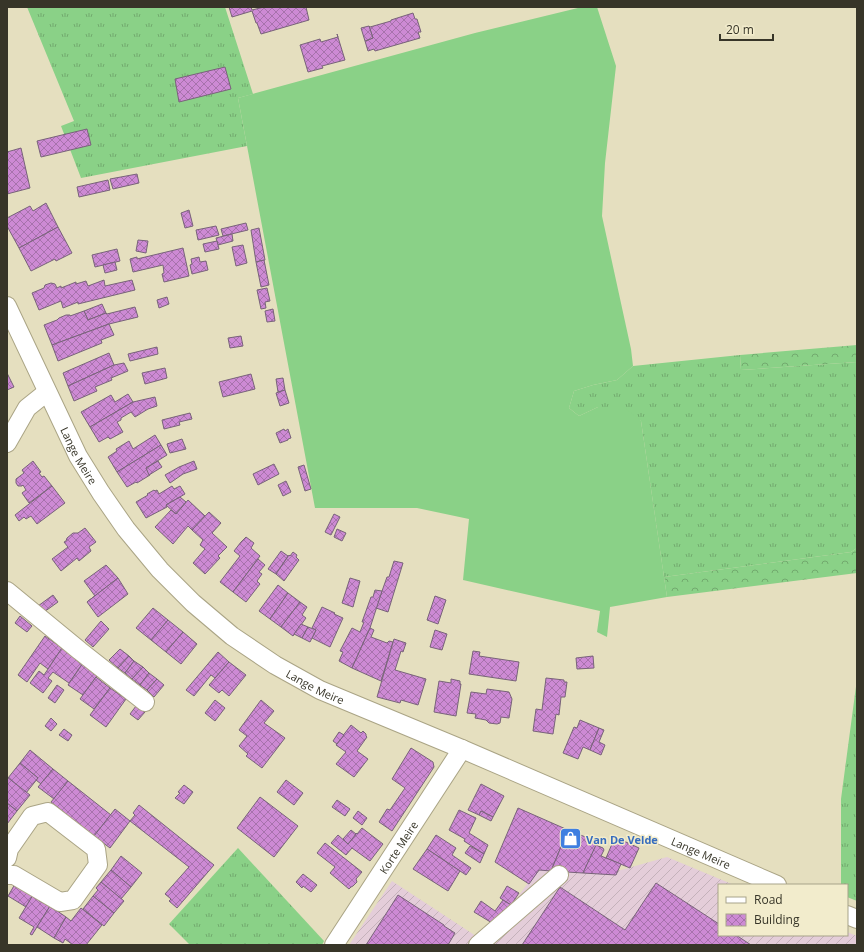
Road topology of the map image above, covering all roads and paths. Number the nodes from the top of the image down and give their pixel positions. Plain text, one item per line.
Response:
1 (7, 306) edge
2 (47, 392) junction
3 (7, 443) edge
4 (7, 591) edge
5 (145, 702) dead end
6 (462, 749) junction
7 (7, 858) edge
8 (7, 875) edge
9 (559, 875) dead end
10 (775, 884) edge
11 (848, 916) edge
12 (857, 920) edge
13 (334, 945) edge
14 (478, 945) edge

1 - 2 street, Lange Meire
2 - 3 street
2 - 6 street, Lange Meire
4 - 5 street
6 - 10 street, Lange Meire
6 - 13 street, Korte Meire
7 - 8 street
9 - 14 street
11 - 12 street

